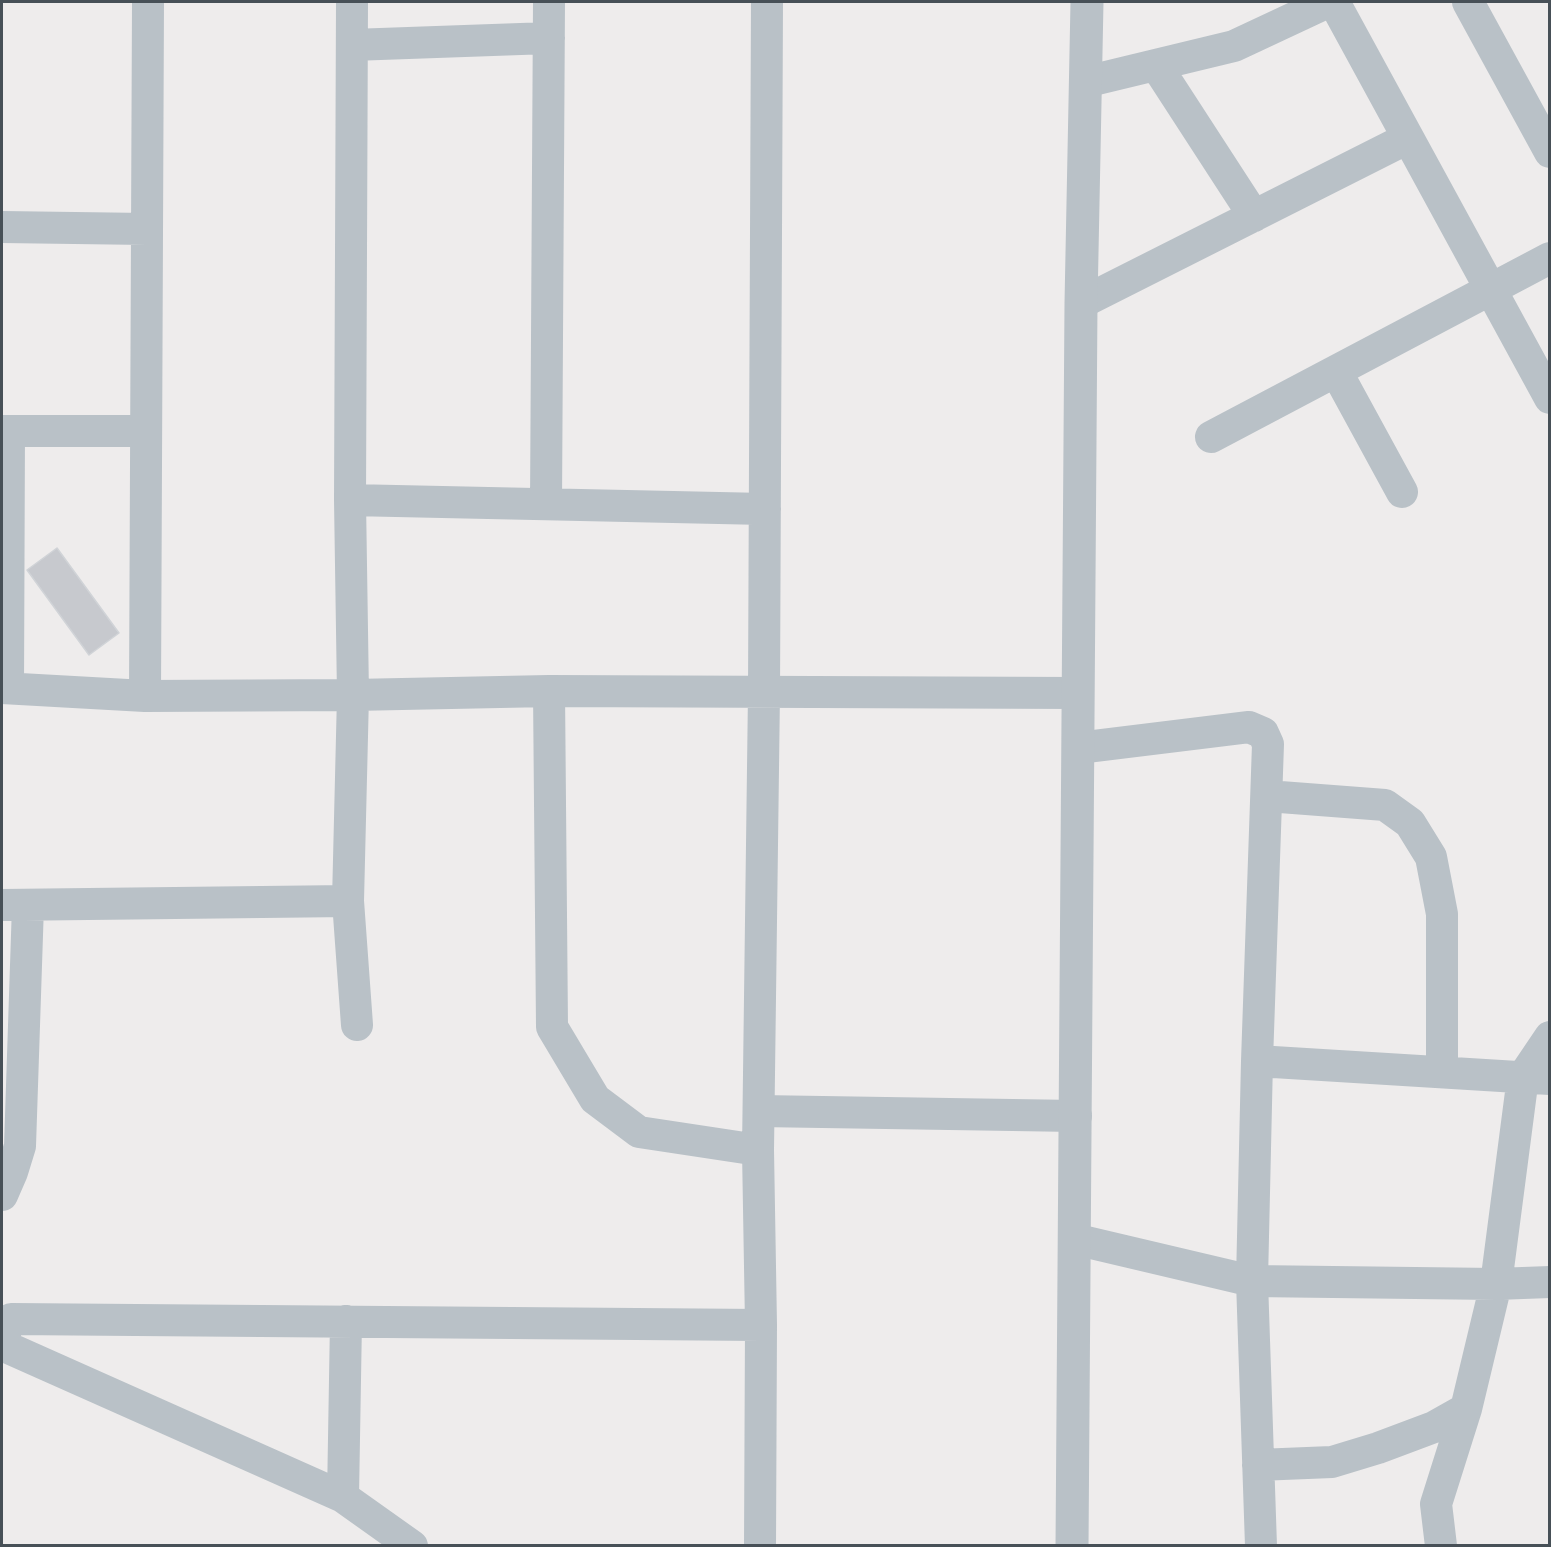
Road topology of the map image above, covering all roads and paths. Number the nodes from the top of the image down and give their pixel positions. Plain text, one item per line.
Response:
1 (148, 2) edge
2 (352, 2) edge
3 (549, 2) edge
4 (767, 2) edge
5 (1087, 2) edge
6 (1328, 2) edge
7 (1334, 2) edge
8 (1468, 2) edge
9 (549, 38) junction
10 (352, 45) junction
11 (1156, 65) junction
12 (1085, 82) junction
13 (1408, 138) junction
14 (1550, 152) edge
15 (1254, 216) junction
16 (2, 227) edge
17 (147, 229) junction
18 (1550, 258) edge
19 (1490, 290) junction
20 (1081, 303) junction
21 (1336, 371) junction
22 (1550, 398) edge
23 (5, 431) edge
24 (146, 431) junction
25 (1211, 437) dead end
26 (1402, 492) dead end
27 (350, 500) junction
28 (546, 504) junction
29 (765, 509) junction
30 (5, 688) edge
31 (549, 691) junction
32 (764, 692) junction
33 (1078, 693) junction
34 (353, 695) junction
35 (145, 696) junction
36 (1078, 748) junction
37 (1267, 796) junction
38 (348, 901) junction
39 (15, 905) edge
40 (357, 1025) dead end
41 (1550, 1037) edge
42 (1257, 1061) junction
43 (1442, 1072) junction
44 (1536, 1078) edge
45 (759, 1111) junction
46 (1076, 1116) junction
47 (758, 1150) junction
48 (2, 1195) edge
49 (1074, 1239) junction
50 (1252, 1281) junction
51 (1550, 1282) edge
52 (1496, 1284) junction
53 (345, 1322) junction
54 (761, 1325) junction
55 (2, 1339) edge
56 (2, 1345) edge
57 (1466, 1409) junction
58 (1258, 1465) junction
59 (343, 1497) junction
60 (412, 1545) edge
61 (760, 1545) edge
62 (1072, 1545) edge
63 (1261, 1545) edge
64 (1441, 1545) edge

1 - 17 street
2 - 10 street
3 - 9 street
4 - 29 street
5 - 12 street
6 - 11 street
7 - 13 street
8 - 14 street
9 - 10 street
9 - 28 street
10 - 27 street
11 - 12 street
11 - 15 street
12 - 20 street
13 - 15 street
13 - 19 street
15 - 20 street
16 - 17 street
17 - 24 street
18 - 19 street
19 - 21 street
19 - 22 street
20 - 33 street
21 - 25 street
21 - 26 street
23 - 24 street
23 - 30 street
24 - 35 street
27 - 28 street
27 - 34 street
28 - 29 street
29 - 32 street
30 - 35 street
31 - 32 street
31 - 34 street
31 - 47 street
32 - 33 street
32 - 45 street
33 - 36 street
34 - 35 street
34 - 38 street
36 - 37 street
36 - 46 street
37 - 42 street
37 - 43 street
38 - 39 street
38 - 40 street
39 - 48 street
41 - 44 street
42 - 43 street
42 - 50 street
43 - 44 street
44 - 52 street
45 - 46 street
45 - 47 street
46 - 49 street
47 - 54 street
49 - 50 street
49 - 62 street
50 - 52 street
50 - 58 street
51 - 52 street
52 - 57 street
53 - 54 street
53 - 55 street
53 - 59 street
54 - 61 street
56 - 59 street
57 - 58 street
57 - 64 street
58 - 63 street
59 - 60 street

